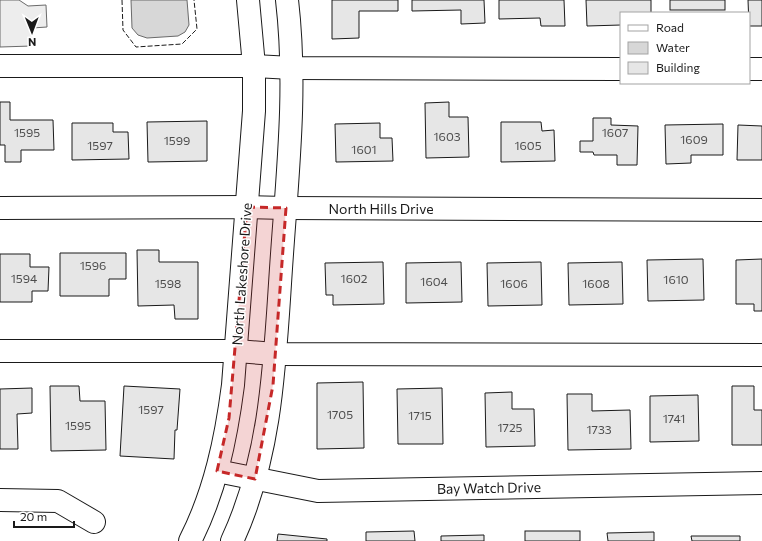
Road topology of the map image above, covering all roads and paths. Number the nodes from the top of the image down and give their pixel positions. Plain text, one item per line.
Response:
1 (248, 0) edge
2 (287, 0) edge
3 (0, 66) edge
4 (254, 66) junction
5 (292, 68) junction
6 (620, 69) edge
7 (750, 69) edge
8 (762, 69) edge
9 (247, 207) junction
10 (0, 208) edge
11 (286, 208) junction
12 (762, 210) edge
13 (0, 351) edge
14 (237, 351) junction
15 (275, 354) junction
16 (762, 355) edge
17 (217, 471) junction
18 (255, 479) junction
19 (762, 483) edge
20 (0, 500) edge
21 (94, 522) dead end
22 (190, 541) edge
23 (232, 541) edge

1 - 4 street, North Lakeshore Drive
2 - 5 street
3 - 4 street
4 - 5 street
4 - 9 street, North Lakeshore Drive
5 - 6 street
5 - 11 street
7 - 8 street
9 - 10 street, North Hills Drive
9 - 11 street, North Hills Drive
9 - 14 street, North Lakeshore Drive
11 - 12 street, North Hills Drive
11 - 15 street
13 - 14 street
14 - 15 street
14 - 17 street, North Lakeshore Drive
15 - 16 street
15 - 18 street
17 - 18 street, Bay Watch Drive
17 - 22 street, North Lakeshore Drive
18 - 19 street, Bay Watch Drive
18 - 23 street
20 - 21 street

